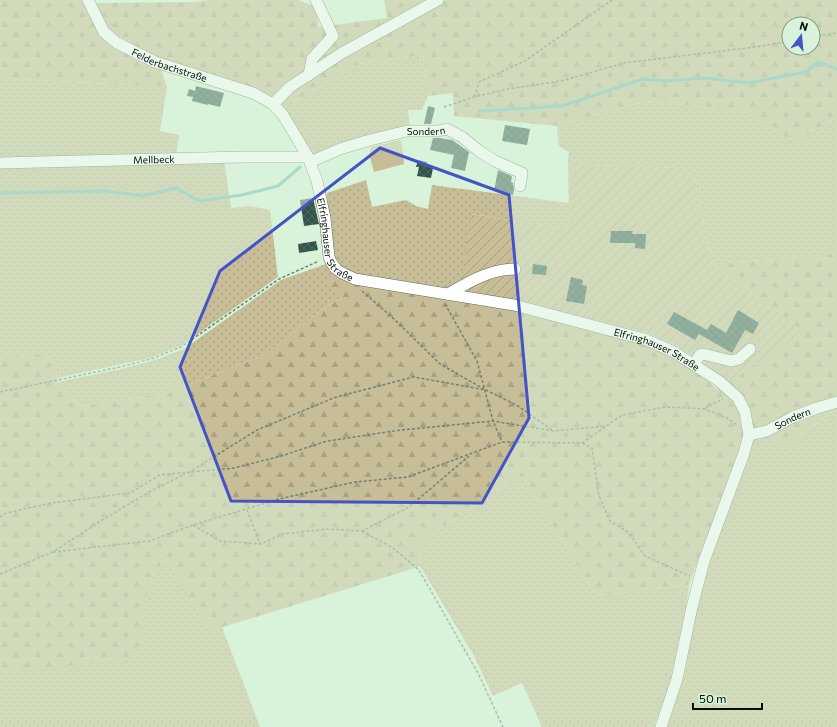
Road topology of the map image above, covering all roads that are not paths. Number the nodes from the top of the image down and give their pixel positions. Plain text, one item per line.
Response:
1 (88, 0) edge
2 (316, 0) edge
3 (438, 0) edge
4 (309, 75) junction
5 (273, 104) junction
6 (310, 162) junction
7 (0, 163) edge
8 (520, 186) dead end
9 (516, 268) dead end
10 (443, 294) junction
11 (750, 349) dead end
12 (694, 364) junction
13 (837, 402) edge
14 (749, 435) junction
15 (661, 727) edge

1 - 5 street, Felderbachstraße
2 - 4 street
3 - 4 street
4 - 5 street
5 - 6 street, Felderbachstraße
6 - 7 street, Mellbeck
6 - 8 street, Sondern
6 - 10 street, Elfringhauser Straße
9 - 10 street
10 - 12 street, Elfringhauser Straße
11 - 12 street
12 - 14 street, Elfringhauser Straße
13 - 14 street, Sondern
14 - 15 street, Elfringhauser Straße

